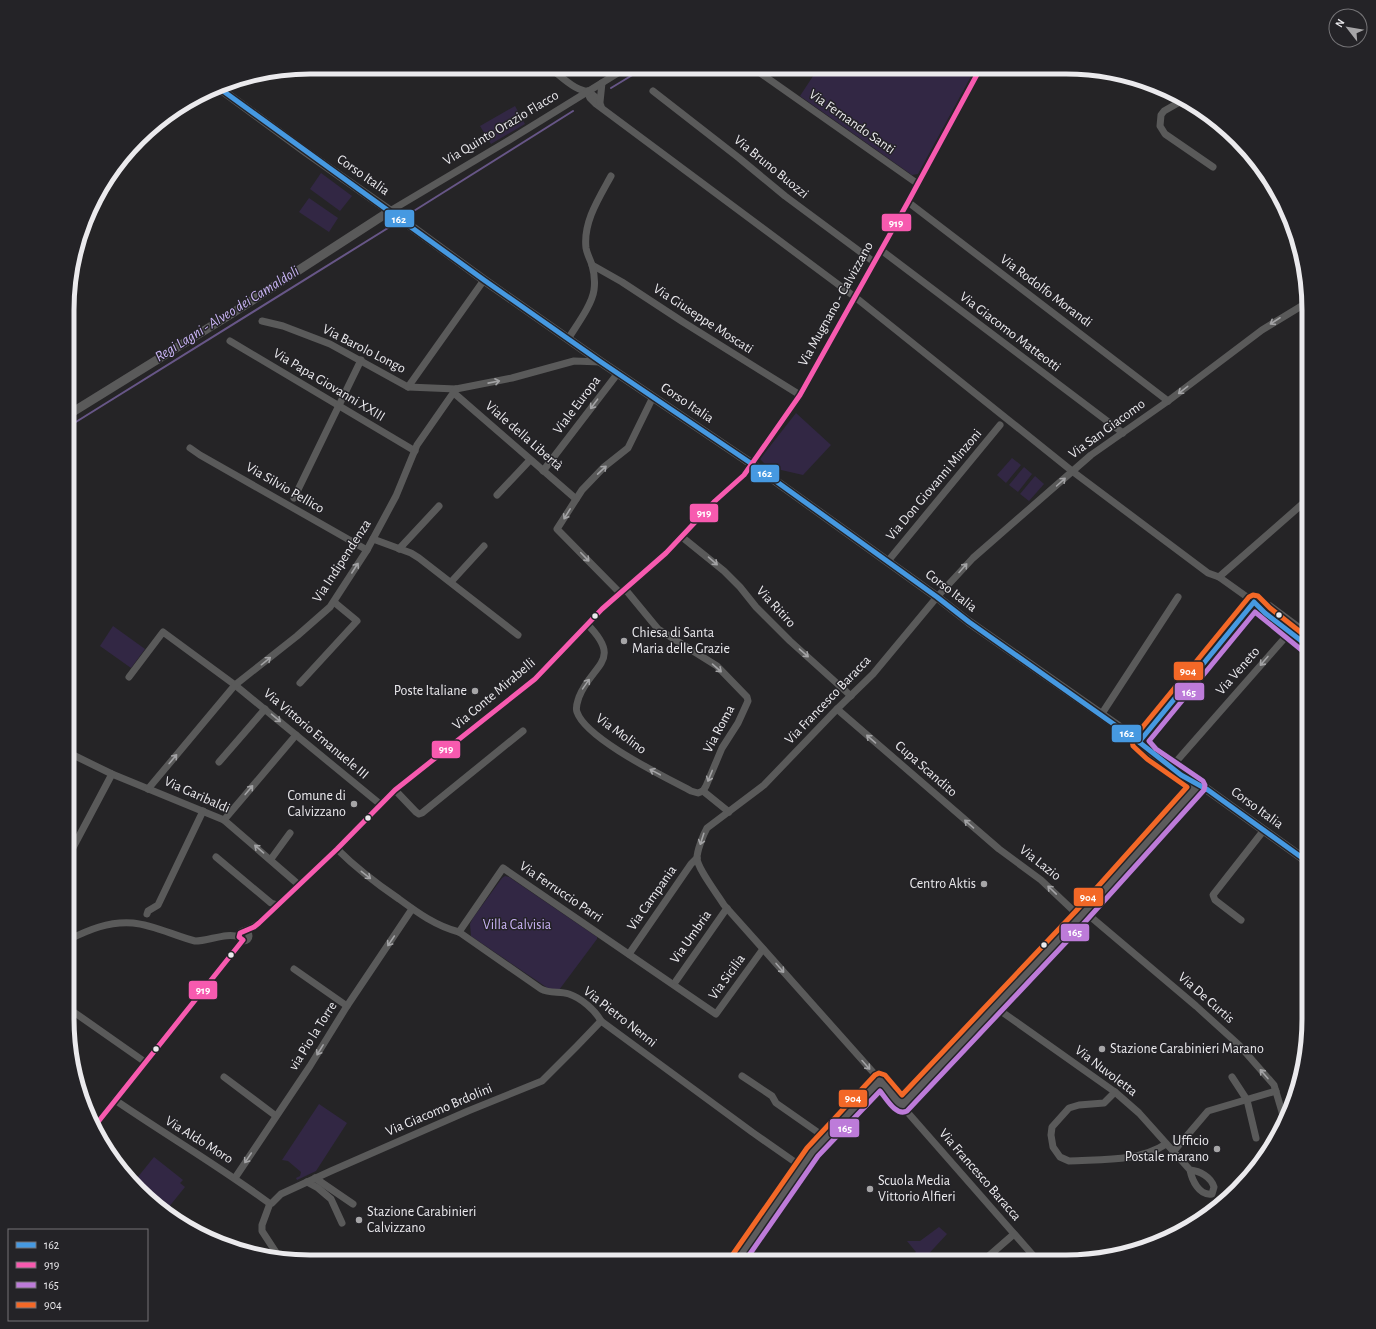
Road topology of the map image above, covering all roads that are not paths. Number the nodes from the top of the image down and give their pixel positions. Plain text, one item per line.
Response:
1 (558, 74) edge
2 (611, 74) edge
3 (762, 74) edge
4 (977, 74) edge
5 (602, 82) junction
6 (575, 87) junction
7 (223, 91) edge
8 (587, 91) junction
9 (653, 91) dead end
10 (579, 97) junction
11 (598, 103) junction
12 (1178, 103) edge
13 (1212, 167) dead end
14 (612, 176) dead end
15 (918, 184) junction
16 (908, 202) junction
17 (390, 210) junction
18 (881, 250) junction
19 (874, 262) junction
20 (592, 265) junction
21 (484, 280) junction
22 (855, 297) junction
23 (1302, 306) edge
24 (262, 322) dead end
25 (568, 339) junction
26 (230, 341) dead end
27 (361, 360) junction
28 (601, 362) junction
29 (618, 373) junction
30 (408, 387) junction
31 (455, 391) junction
32 (800, 396) junction
33 (653, 397) junction
34 (1168, 401) junction
35 (338, 406) junction
36 (74, 411) edge
37 (1000, 425) dead end
38 (1123, 433) junction
39 (190, 448) dead end
40 (415, 451) junction
41 (530, 460) junction
42 (752, 464) junction
43 (543, 471) junction
44 (1072, 471) junction
45 (497, 495) dead end
46 (294, 498) dead end
47 (576, 499) junction
48 (1302, 504) edge
49 (439, 506) dead end
50 (682, 537) junction
51 (373, 539) junction
52 (484, 546) dead end
53 (367, 550) junction
54 (399, 550) junction
55 (888, 561) junction
56 (1219, 577) junction
57 (451, 582) junction
58 (623, 591) junction
59 (937, 597) junction
60 (1178, 597) dead end
61 (334, 602) junction
62 (1254, 602) junction
63 (587, 624) junction
64 (1290, 632) junction
65 (1302, 632) edge
66 (518, 635) dead end
67 (1302, 641) edge
68 (129, 678) dead end
69 (300, 684) dead end
70 (236, 685) junction
71 (851, 696) junction
72 (265, 709) junction
73 (837, 709) junction
74 (1101, 715) junction
75 (523, 731) dead end
76 (296, 735) junction
77 (1139, 742) junction
78 (74, 755) edge
79 (219, 762) dead end
80 (1174, 764) junction
81 (112, 774) junction
82 (1198, 786) junction
83 (148, 789) junction
84 (395, 790) junction
85 (1208, 790) junction
86 (702, 791) junction
87 (380, 804) junction
88 (203, 811) junction
89 (729, 812) junction
90 (224, 820) junction
91 (1264, 830) junction
92 (290, 833) dead end
93 (74, 846) edge
94 (336, 849) junction
95 (998, 850) joint
96 (216, 857) dead end
97 (697, 858) junction
98 (1302, 858) edge
99 (271, 860) junction
100 (299, 885) junction
101 (277, 905) junction
102 (727, 908) junction
103 (412, 909) junction
104 (147, 914) dead end
105 (1082, 914) junction
106 (1241, 920) dead end
107 (459, 932) junction
108 (242, 936) junction
109 (74, 937) edge
110 (763, 949) junction
111 (629, 954) junction
112 (294, 970) dead end
113 (673, 982) junction
114 (347, 1006) junction
115 (995, 1007) junction
116 (74, 1012) edge
117 (600, 1021) junction
118 (145, 1062) junction
119 (742, 1076) dead end
120 (224, 1077) dead end
121 (1232, 1077) dead end
122 (880, 1080) junction
123 (1276, 1091) junction
124 (1115, 1092) junction
125 (115, 1100) junction
126 (1247, 1100) junction
127 (902, 1106) junction
128 (1282, 1113) edge
129 (276, 1116) junction
130 (98, 1122) edge
131 (826, 1138) junction
132 (1256, 1138) dead end
133 (1166, 1144) junction
134 (1174, 1152) junction
135 (802, 1167) junction
136 (1190, 1170) dead end
137 (235, 1178) junction
138 (315, 1178) junction
139 (307, 1182) junction
140 (270, 1204) junction
141 (353, 1204) dead end
142 (342, 1223) dead end
143 (1014, 1234) junction
144 (276, 1252) edge
145 (742, 1255) edge
146 (991, 1255) edge
147 (1032, 1255) edge

1 - 6 street
2 - 5 street, Via Quinto Orazio Flacco
3 - 15 street, Via Fernando Santi
4 - 15 street, Via Mugnano - Calvizzano
5 - 8 street, Via Quinto Orazio Flacco
5 - 11 street
6 - 8 street
6 - 10 street
7 - 17 street, Corso Italia
8 - 10 street, Via Quinto Orazio Flacco
8 - 11 street
9 - 19 street, Via Bruno Buozzi
10 - 11 street
10 - 17 street, Via Quinto Orazio Flacco
11 - 22 street
12 - 13 street
14 - 20 street
15 - 16 street, Via Mugnano - Calvizzano
16 - 18 street, Via Mugnano - Calvizzano
16 - 34 street, Via Rodolfo Morandi
17 - 21 street, Corso Italia
17 - 36 street
18 - 19 street, Via Mugnano - Calvizzano
18 - 38 street, Via Giacomo Matteotti
19 - 22 street, Via Mugnano - Calvizzano
20 - 25 street
20 - 32 street, Via Giuseppe Moscati
21 - 25 street, Corso Italia
21 - 30 street
22 - 32 street, Via Mugnano - Calvizzano
22 - 44 street
23 -> 34 street, Via San Giacomo
24 - 27 street, Via Barolo Longo
25 - 28 street, Corso Italia
26 - 35 street, Via Papa Giovanni XXIII
27 - 30 street, Via Barolo Longo
27 - 35 street
28 - 29 street, Corso Italia
31 -> 28 street, Via Barolo Longo
29 - 33 street, Corso Italia
29 -> 43 street, Viale Europa
30 - 31 street, Via Barolo Longo
31 - 40 street, Via Indipendenza
31 - 41 street, Viale della Libertà
32 - 42 street, Via Mugnano - Calvizzano
33 - 42 street, Corso Italia
47 -> 33 street
34 - 38 street, Via San Giacomo
35 - 40 street, Via Papa Giovanni XXIII
35 - 46 street
37 - 55 street, Via Don Giovanni Minzoni
38 - 44 street, Via San Giacomo
39 - 53 street, Via Silvio Pellico
40 - 51 street, Via Indipendenza
41 - 43 street, Viale della Libertà
41 - 45 street
42 - 50 street, Via Conte Mirabelli
42 - 55 street, Corso Italia
43 - 47 street, Viale della Libertà
44 - 56 street
59 -> 44 street, Via San Giacomo
47 -> 58 street
48 - 56 street
49 - 54 street
50 - 58 street, Via Conte Mirabelli
50 -> 71 street, Via Ritiro
51 - 53 street, Via Indipendenza
51 - 54 street
52 - 57 street
61 -> 53 street, Via Indipendenza
54 - 57 street
55 - 59 street, Corso Italia
56 - 62 street
57 - 66 street
58 - 63 street, Via Conte Mirabelli
58 -> 86 street, Via Roma
59 - 71 street, Via Francesco Baracca
59 - 74 street, Corso Italia
60 - 74 street
61 - 69 street
70 -> 61 street, Via Indipendenza
62 - 64 main road
62 - 65 main road
62 - 77 main road
63 - 84 street, Via Conte Mirabelli
86 -> 63 street, Via Molino
64 - 67 main road
64 -> 80 street, Via Veneto
68 - 70 street, Via Vittorio Emanuele III
70 - 72 street, Via Vittorio Emanuele III
83 -> 70 street, Via Indipendenza
71 - 73 street, Via Francesco Baracca
72 -> 76 street, Via Vittorio Emanuele III
72 - 79 street
73 - 89 street, Via Francesco Baracca
95 -> 73 street, Cupa Scandito
74 - 77 street, Corso Italia
75 - 84 street
76 - 87 street, Via Vittorio Emanuele III
90 -> 76 street
77 - 80 street, Corso Italia
77 - 82 main road, Corso Italia
78 - 81 street, Via Garibaldi
80 - 85 street, Corso Italia
81 - 83 street, Via Garibaldi
81 - 93 street
82 - 85 street, Corso Italia
82 - 105 main road
83 - 88 street, Via Garibaldi
84 - 87 street, Via Conte Mirabelli
85 - 91 street, Corso Italia
86 - 89 street
87 - 94 street, Via Conte Mirabelli
88 - 90 street, Via Garibaldi
88 - 104 street
89 -> 97 street, Via Francesco Baracca
99 -> 90 street, Via Garibaldi
91 - 98 street, Corso Italia
91 - 106 street
92 - 99 street
94 - 100 street, Via Conte Mirabelli
94 -> 103 street, Via Pietro Nenni
105 -> 95 street, Via Lazio
96 - 101 street
97 - 102 street
97 - 111 street, Via Campania
99 - 100 street, Via Garibaldi
100 - 101 street, Via Conte Mirabelli
101 - 108 street, Via Conte Mirabelli
102 - 110 street
102 - 113 street, Via Umbria
103 - 107 street, Via Pietro Nenni
103 -> 114 street, via Pio la Torre
105 - 115 main road
123 -> 105 street, Via De Curtis
107 - 111 street, Via Ferruccio Parri
107 - 117 street, Via Pietro Nenni
108 - 109 street
108 - 118 street
110 - 113 street, Via Sicilia
110 -> 122 street
111 - 113 street
112 - 114 street
114 -> 129 street, via Pio la Torre
115 - 124 street, Via Nuvoletta
115 - 127 main road
116 - 118 street
117 - 135 street, Via Pietro Nenni
117 - 138 street, Via Giacomo Brdolini
118 - 125 street
119 - 131 street
120 - 129 street
121 - 126 street
122 - 127 main road
122 - 131 main road
123 - 126 street
123 - 128 street, Via De Curtis
124 - 133 street, Via Nuvoletta
124 - 133 street
125 - 130 street
125 - 137 street, Via Aldo Moro
126 - 132 street
126 - 134 street
127 - 143 street, Via Francesco Baracca
129 -> 137 street, via Pio la Torre
131 - 135 main road
133 - 134 street, Via Nuvoletta
134 - 136 street, Via Nuvoletta
135 - 145 main road
137 - 140 street, Via Aldo Moro
138 - 139 street, Via Giacomo Brdolini
138 - 141 street
139 - 140 street, Via Giacomo Brdolini
139 - 142 street
140 - 144 street
143 - 146 street
143 - 147 street, Via Francesco Baracca

